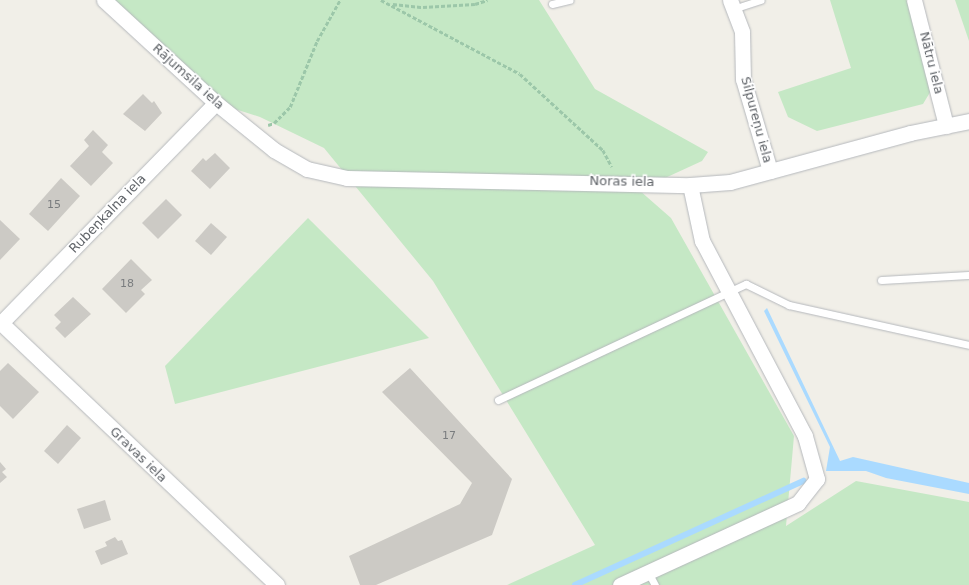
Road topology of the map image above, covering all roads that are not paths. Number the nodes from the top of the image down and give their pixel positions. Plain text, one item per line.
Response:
1 (104, 0) edge
2 (570, 0) edge
3 (761, 0) edge
4 (914, 0) edge
5 (552, 4) dead end
6 (731, 4) edge
7 (216, 103) junction
8 (969, 121) edge
9 (946, 126) junction
10 (274, 150) joint
11 (770, 171) junction
12 (690, 185) junction
13 (969, 275) edge
14 (881, 280) dead end
15 (730, 291) junction
16 (0, 323) edge
17 (969, 345) edge
18 (498, 400) dead end
19 (648, 572) junction
20 (277, 585) edge
21 (620, 585) edge
22 (655, 585) edge

1 - 7 street, Rājumsila iela
2 - 5 lane
3 - 6 lane
4 - 9 street, Nātru iela
6 - 11 street, Silpureņu iela
7 - 10 street, Rājumsila iela
7 - 16 street, Rubeņkalna iela
8 - 9 street, Noras iela
9 - 11 street, Noras iela
10 - 12 street, Noras iela
11 - 12 street, Noras iela
12 - 15 street
13 - 14 lane
15 - 17 lane
15 - 18 lane
15 - 19 street
16 - 20 street, Gravas iela
19 - 21 street
19 - 22 lane

